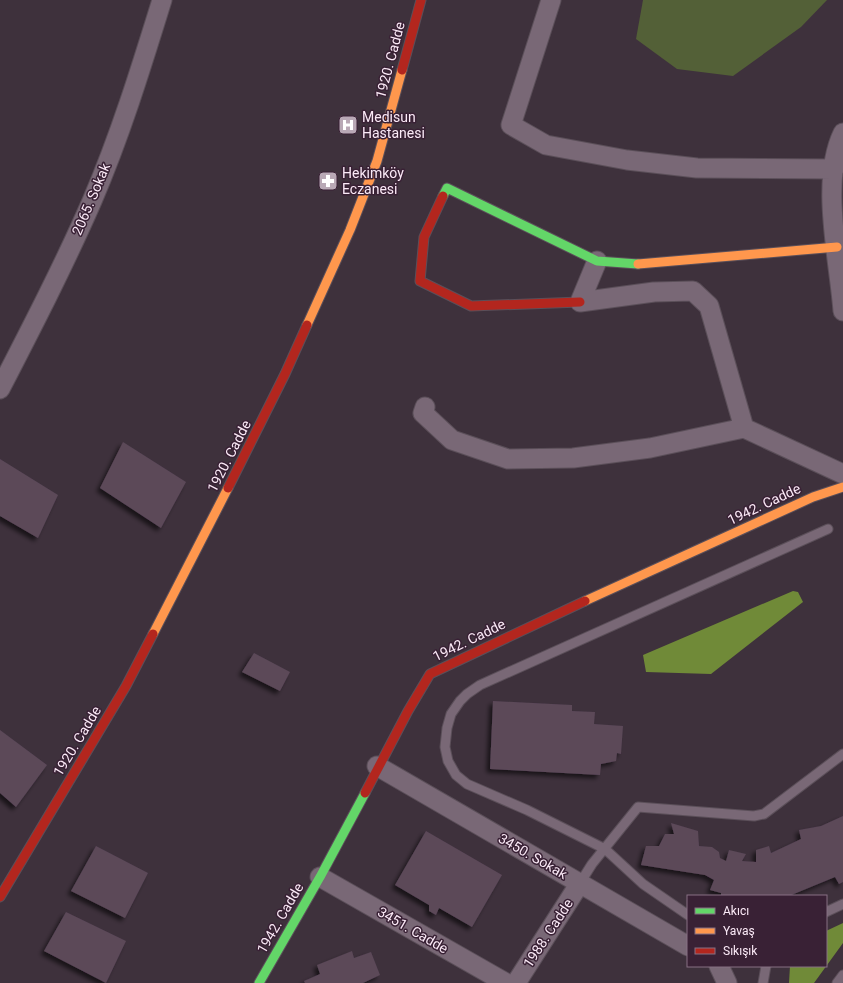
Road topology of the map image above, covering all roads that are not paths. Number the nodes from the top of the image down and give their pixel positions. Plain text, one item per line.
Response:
1 (162, 0) edge
2 (421, 0) edge
3 (551, 0) edge
4 (843, 133) edge
5 (834, 169) junction
6 (837, 247) junction
7 (597, 261) junction
8 (580, 302) junction
9 (843, 311) edge
10 (0, 389) edge
11 (425, 407) dead end
12 (744, 428) junction
13 (843, 474) edge
14 (843, 487) edge
15 (828, 529) dead end
16 (843, 754) edge
17 (377, 766) junction
18 (605, 849) junction
19 (320, 877) junction
20 (580, 883) junction
21 (0, 897) edge
22 (843, 904) edge
23 (827, 912) edge
24 (687, 914) edge
25 (687, 945) edge
26 (719, 967) edge
27 (763, 968) edge
28 (843, 975) edge
29 (259, 983) edge
30 (506, 983) edge
31 (516, 983) edge
32 (727, 983) edge
33 (763, 983) edge
34 (837, 983) edge

1 - 10 street, 2065. Sokak
2 - 21 street, 1920. Cadde
3 - 5 street
4 - 5 street
5 - 6 street
6 - 7 street
6 - 9 street
7 - 8 street
7 - 8 street
8 - 12 street
11 - 12 street
12 - 13 street
14 - 17 street, 1942. Cadde
15 - 18 lane
16 - 18 lane
17 - 19 street, 1942. Cadde
17 - 20 street, 3450. Sokak
18 - 20 lane
18 - 24 lane
19 - 29 street, 1942. Cadde
19 - 30 street, 3451. Cadde
20 - 25 street, 3450. Sokak
20 - 31 street, 1988. Cadde
22 - 23 lane
26 - 32 street
27 - 33 lane
28 - 34 lane

